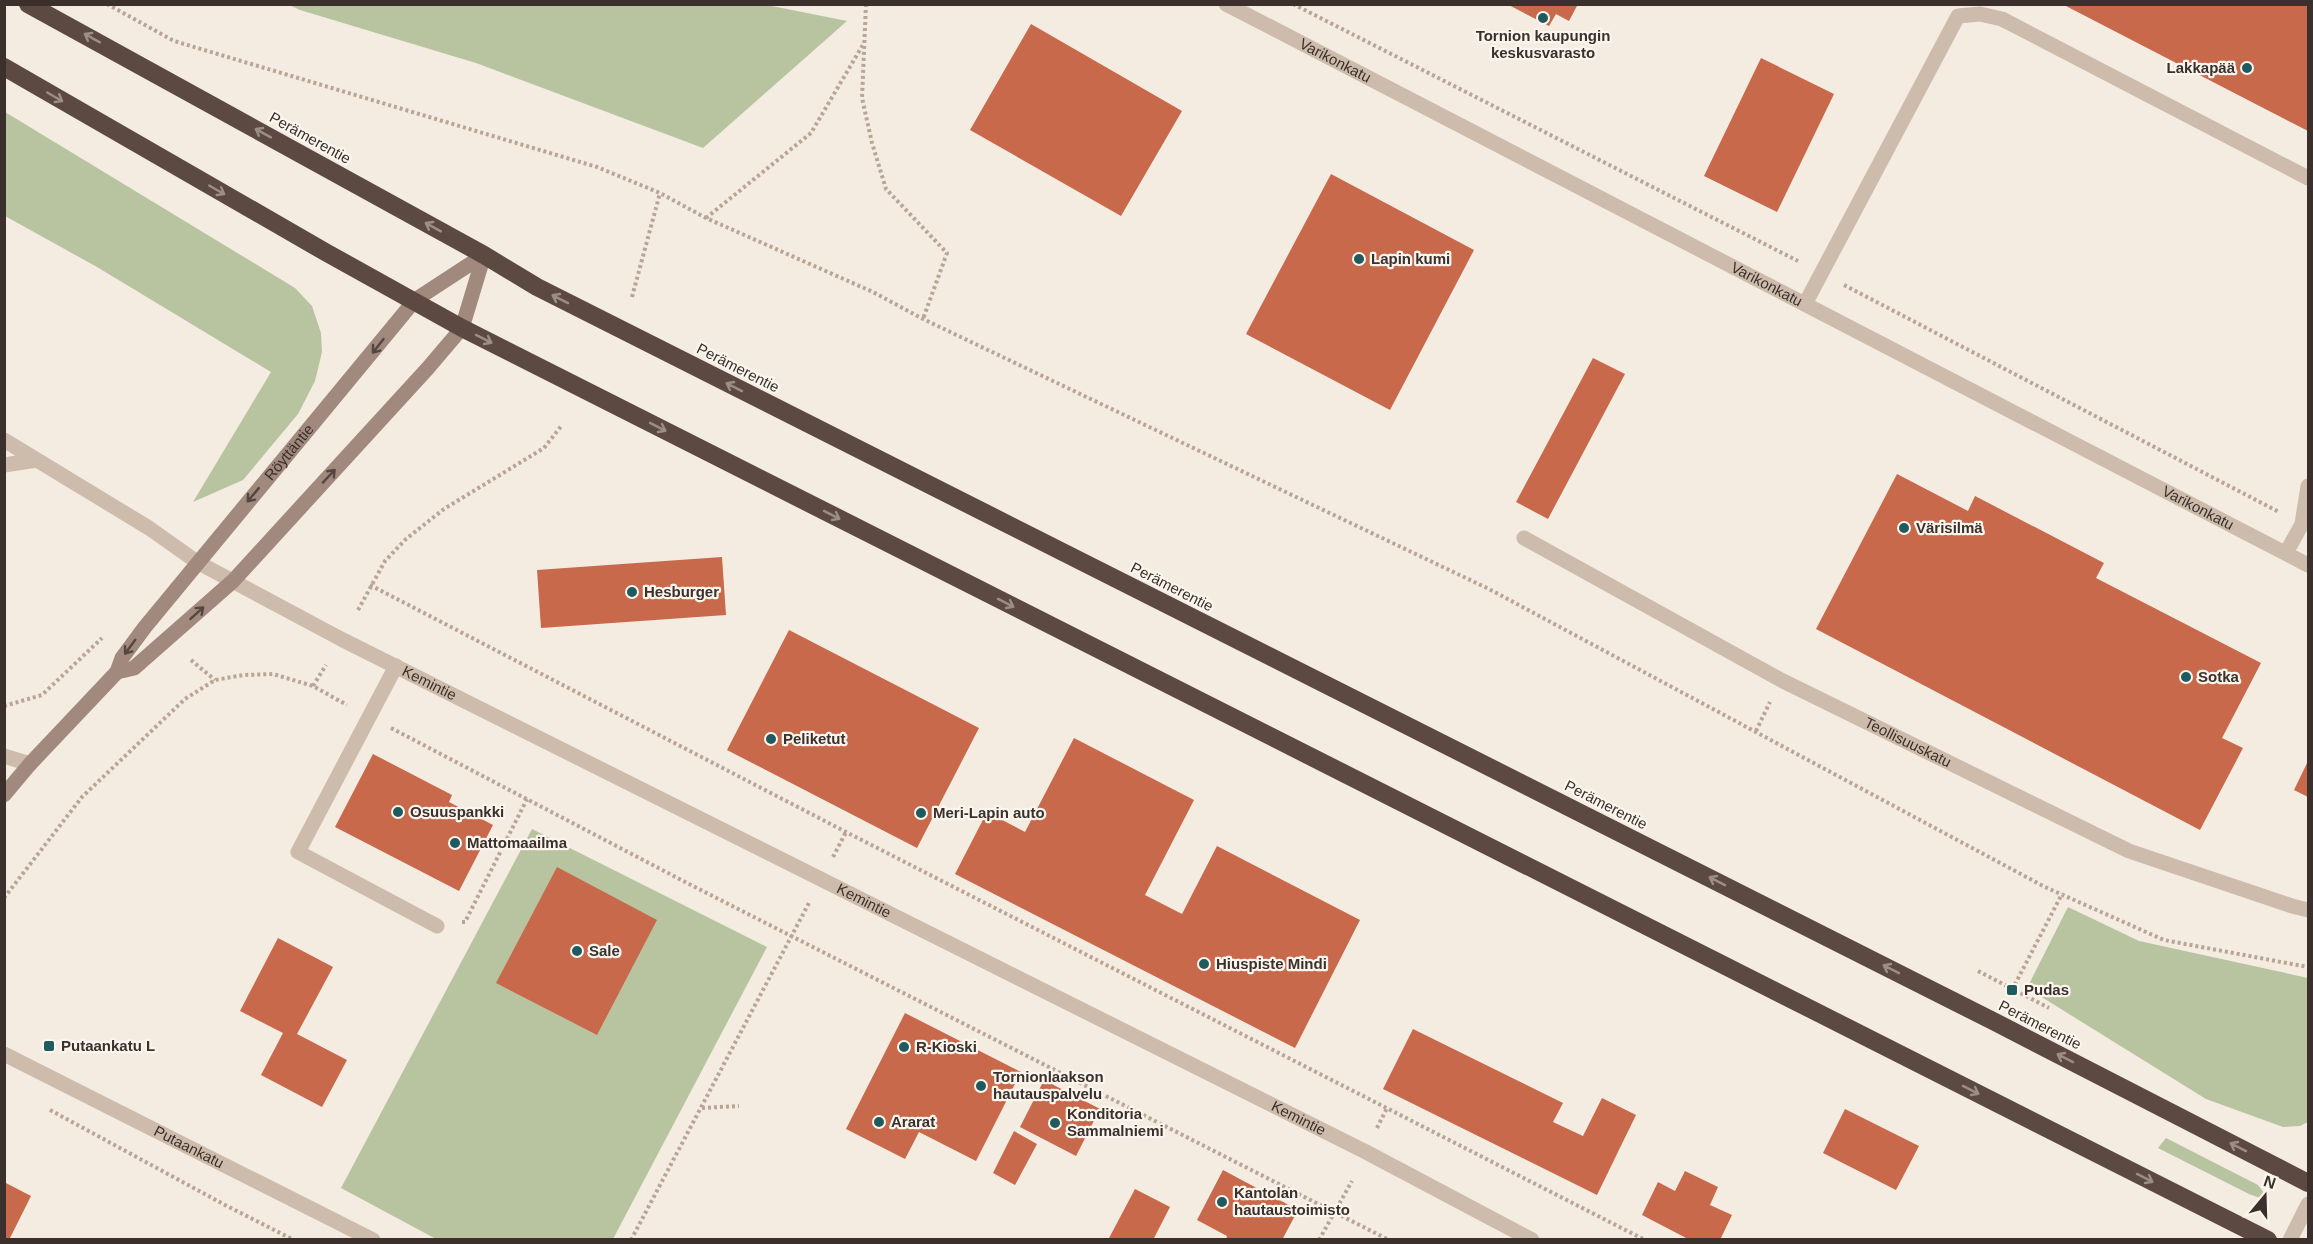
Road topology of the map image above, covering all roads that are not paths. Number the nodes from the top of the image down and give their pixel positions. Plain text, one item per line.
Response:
1 (28, 4) edge
2 (1226, 4) edge
3 (1961, 8) edge
4 (4, 67) edge
5 (2308, 178) edge
6 (484, 255) junction
7 (415, 300) junction
8 (1805, 304) junction
9 (462, 328) junction
10 (4, 440) edge
11 (38, 460) junction
12 (4, 465) edge
13 (2308, 486) edge
14 (1524, 538) dead end
15 (2286, 553) junction
16 (197, 562) junction
17 (2308, 565) edge
18 (233, 581) junction
19 (396, 666) junction
20 (117, 672) junction
21 (4, 756) edge
22 (30, 764) junction
23 (4, 795) edge
24 (2308, 910) edge
25 (437, 926) road end
26 (4, 1054) edge
27 (2308, 1183) edge
28 (2306, 1209) edge
29 (373, 1239) edge
30 (1532, 1239) edge
31 (2268, 1239) edge
32 (2289, 1239) edge

6 -> 1 highway, Perämerentie
2 - 8 street, Varikonkatu
3 - 5 street
3 - 8 street
4 -> 7 highway
6 - 7 street, Röyttäntie
6 - 9 street
27 -> 6 highway, Perämerentie
7 - 9 highway
7 -> 16 street, Röyttäntie
8 - 15 street, Varikonkatu
18 -> 9 street, Röyttäntie
9 -> 31 highway
10 - 11 street, Kemintie
11 - 12 street
11 - 16 street, Kemintie
13 - 15 street
14 - 24 street, Teollisuuskatu
15 - 17 street, Varikonkatu
16 - 18 street, Kemintie
16 -> 20 street, Röyttäntie
18 - 19 street, Kemintie
20 -> 18 street, Röyttäntie
19 - 25 street
19 - 30 street, Kemintie
20 - 22 street, Röyttäntie
21 - 22 street
22 - 23 street, Röyttäntie
26 - 29 street, Putaankatu
28 - 32 street

